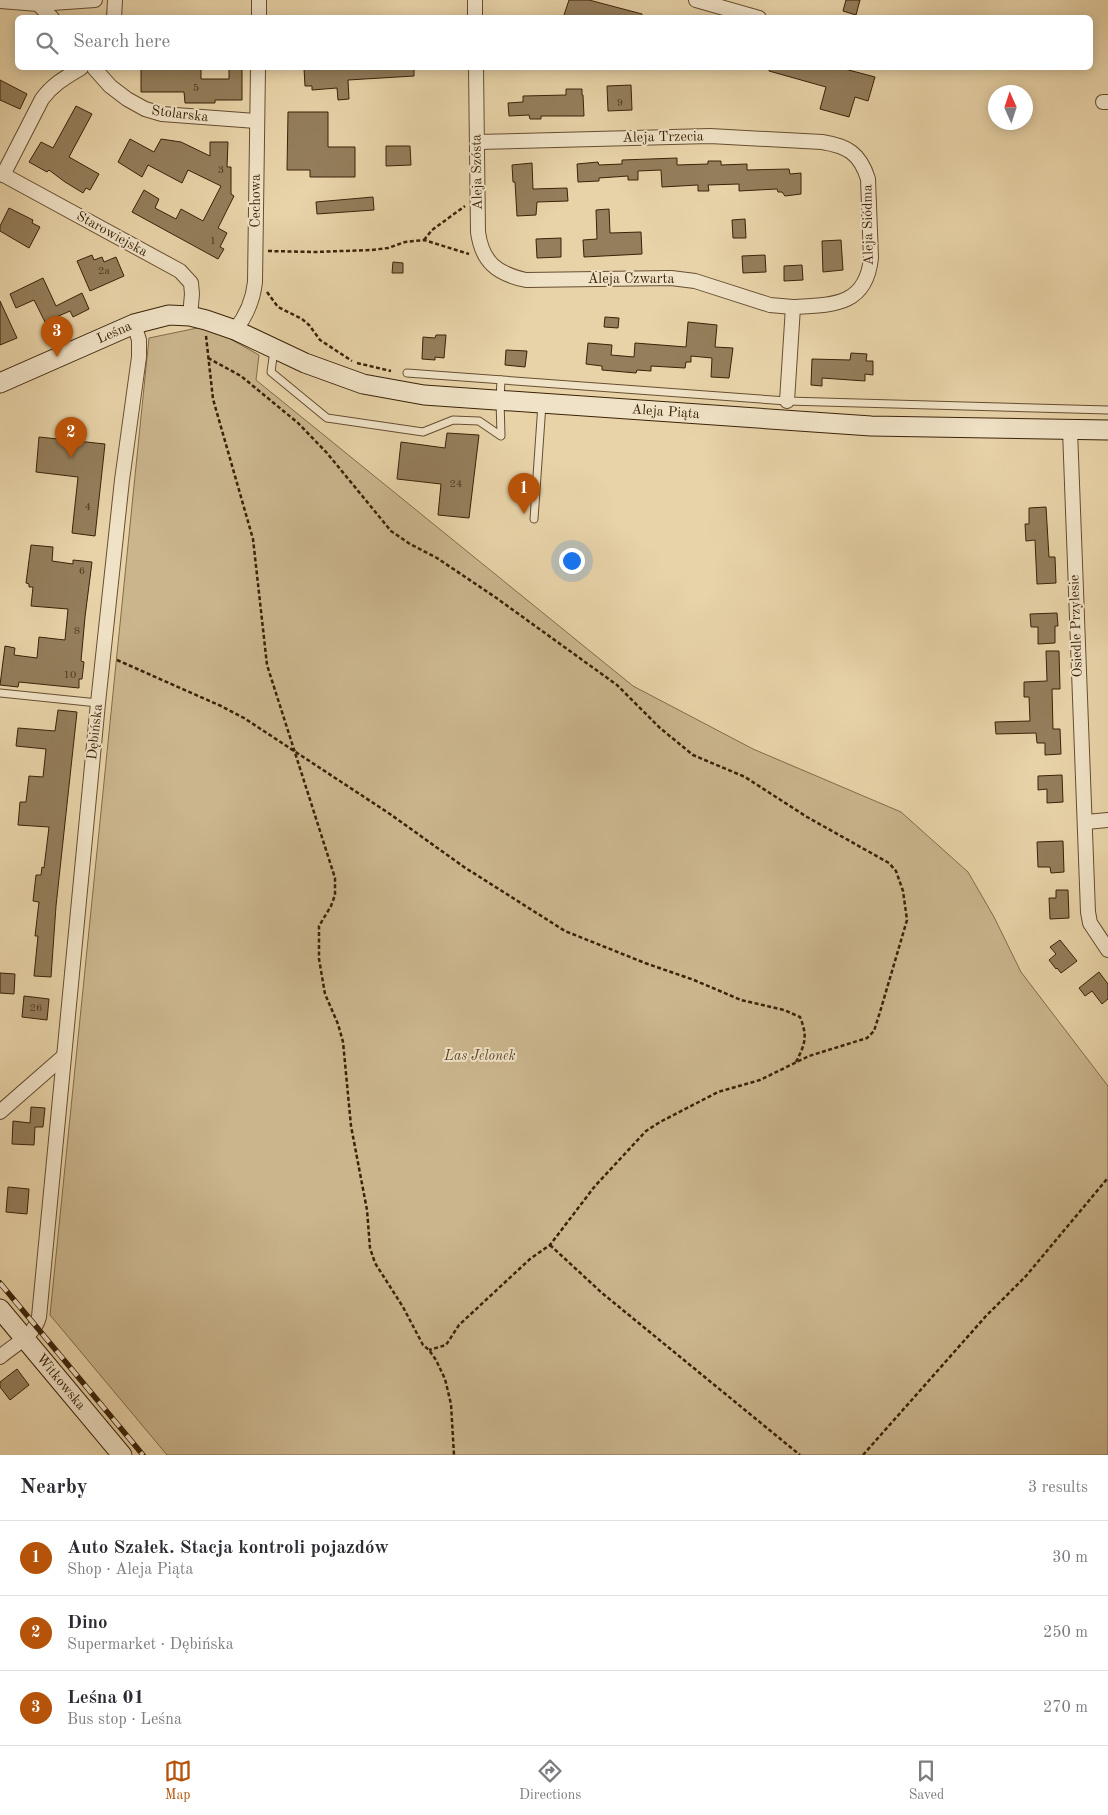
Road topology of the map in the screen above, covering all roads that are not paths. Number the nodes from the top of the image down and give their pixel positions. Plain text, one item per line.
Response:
1 (95, 0) edge
2 (115, 0) edge
3 (259, 0) edge
4 (475, 0) edge
5 (696, 0) edge
6 (0, 1) edge
7 (38, 4) junction
8 (49, 15) edge
9 (114, 15) edge
10 (259, 15) edge
11 (475, 15) edge
12 (749, 15) edge
13 (78, 70) edge
14 (96, 70) edge
15 (112, 70) edge
16 (258, 70) edge
17 (476, 70) edge
18 (110, 86) junction
19 (256, 121) junction
20 (477, 142) junction
21 (848, 149) joint
22 (2, 174) edge
23 (498, 270) joint
24 (793, 307) junction
25 (198, 318) junction
26 (134, 324) junction
27 (235, 330) junction
28 (274, 348) junction
29 (407, 374) road end
30 (501, 380) junction
31 (0, 382) edge
32 (500, 400) junction
33 (786, 401) junction
34 (542, 403) junction
35 (1108, 410) edge
36 (1070, 430) junction
37 (1108, 430) edge
38 (534, 519) dead end
39 (0, 693) edge
40 (98, 703) junction
41 (1108, 820) edge
42 (1086, 822) junction
43 (1108, 950) edge
44 (64, 1056) junction
45 (0, 1112) edge
46 (0, 1309) edge
47 (24, 1338) junction
48 (0, 1357) edge
49 (122, 1455) edge

1 - 7 street
2 - 9 street
3 - 10 street
4 - 11 street
5 - 12 street
6 - 7 street
7 - 8 street
13 - 22 street
14 - 18 street, Stolarska
15 - 18 street
16 - 19 street, Cechowa
17 - 20 street, Aleja Szósta
18 - 19 street, Stolarska
19 - 27 street, Cechowa
20 - 21 street, Aleja Trzecia
20 - 23 street, Aleja Szósta
21 - 24 street, Aleja Siódma
22 - 25 street, Starowiejska
23 - 24 street, Aleja Czwarta
24 - 33 street
25 - 26 street, Leśna
25 - 27 street, Leśna
26 - 31 street, Leśna
26 - 40 street, Dębińska
27 - 28 street, Aleja Piąta
28 - 32 street, Aleja Piąta
28 - 32 lane
29 - 30 lane
30 - 32 lane
30 - 33 lane
32 - 34 street, Aleja Piąta
33 - 35 lane
34 - 36 street, Aleja Piąta
34 - 38 lane
36 - 37 street, Aleja Piąta
36 - 42 street, Osiedle Przylesie
39 - 40 lane
40 - 44 street, Dębińska
41 - 42 street
42 - 43 street, Osiedle Przylesie
44 - 45 street
44 - 47 street, Dębińska
46 - 47 street, Witkowska
47 - 48 street, Dębińska
47 - 49 street, Witkowska

